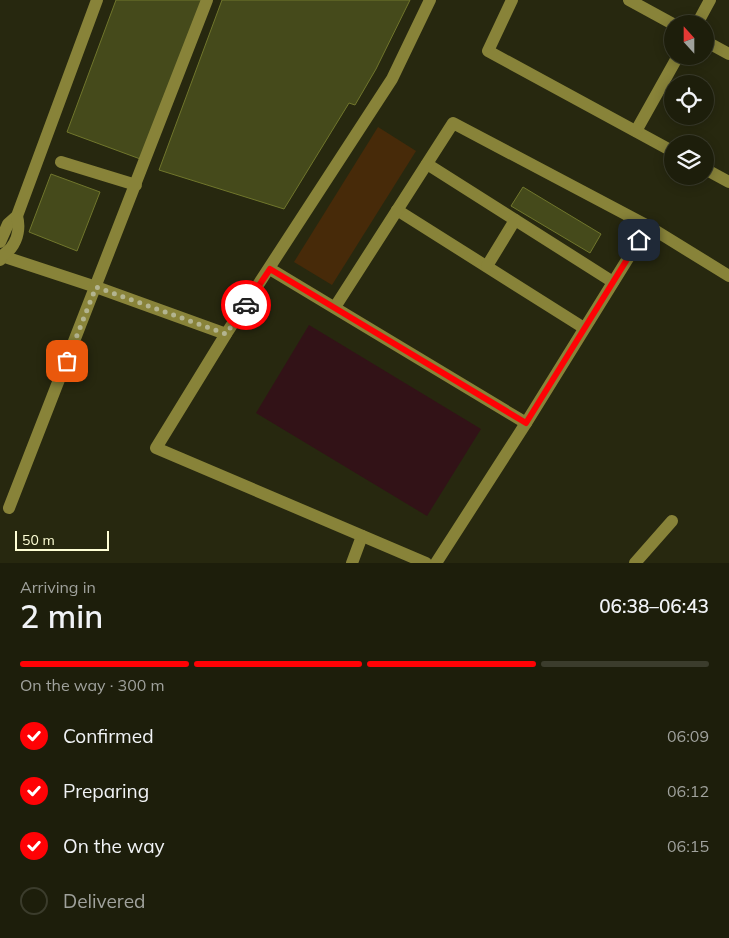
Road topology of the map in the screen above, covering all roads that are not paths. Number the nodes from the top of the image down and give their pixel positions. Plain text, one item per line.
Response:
1 (97, 0) edge
2 (207, 0) edge
3 (430, 0) edge
4 (512, 0) edge
5 (629, 0) edge
6 (710, 0) edge
7 (702, 15) edge
8 (664, 19) edge
9 (714, 46) edge
10 (729, 54) edge
11 (673, 65) edge
12 (636, 131) junction
13 (664, 147) edge
14 (61, 162) dead end
15 (427, 164) junction
16 (714, 174) edge
17 (729, 182) edge
18 (136, 185) junction
19 (396, 210) junction
20 (515, 220) junction
21 (648, 226) junction
22 (7, 237) edge
23 (0, 255) edge
24 (487, 266) junction
25 (270, 269) junction
26 (729, 276) edge
27 (613, 282) junction
28 (96, 287) junction
29 (335, 307) junction
30 (584, 328) junction
31 (226, 334) junction
32 (526, 423) junction
33 (9, 508) dead end
34 (672, 521) dead end
35 (362, 536) junction
36 (352, 563) edge
37 (426, 563) edge
38 (436, 563) edge
39 (635, 563) edge

1 - 22 street
2 - 18 street
3 - 25 street
4 - 12 street
5 - 8 street
6 - 7 street
9 - 10 street
11 - 12 street
12 - 13 street
14 - 18 street
15 - 19 street
15 - 20 street
15 - 21 street
16 - 17 street
18 - 28 street
19 - 24 street
19 - 29 street
20 - 24 street
20 - 27 street
21 - 26 street
21 - 27 street
22 - 23 street
23 - 28 street
24 - 30 street
25 - 29 street
25 - 31 street
27 - 30 street
28 - 31 street
28 - 33 street
29 - 32 street
30 - 32 street
31 - 35 street
32 - 38 street
34 - 39 street
35 - 36 street
35 - 37 street

